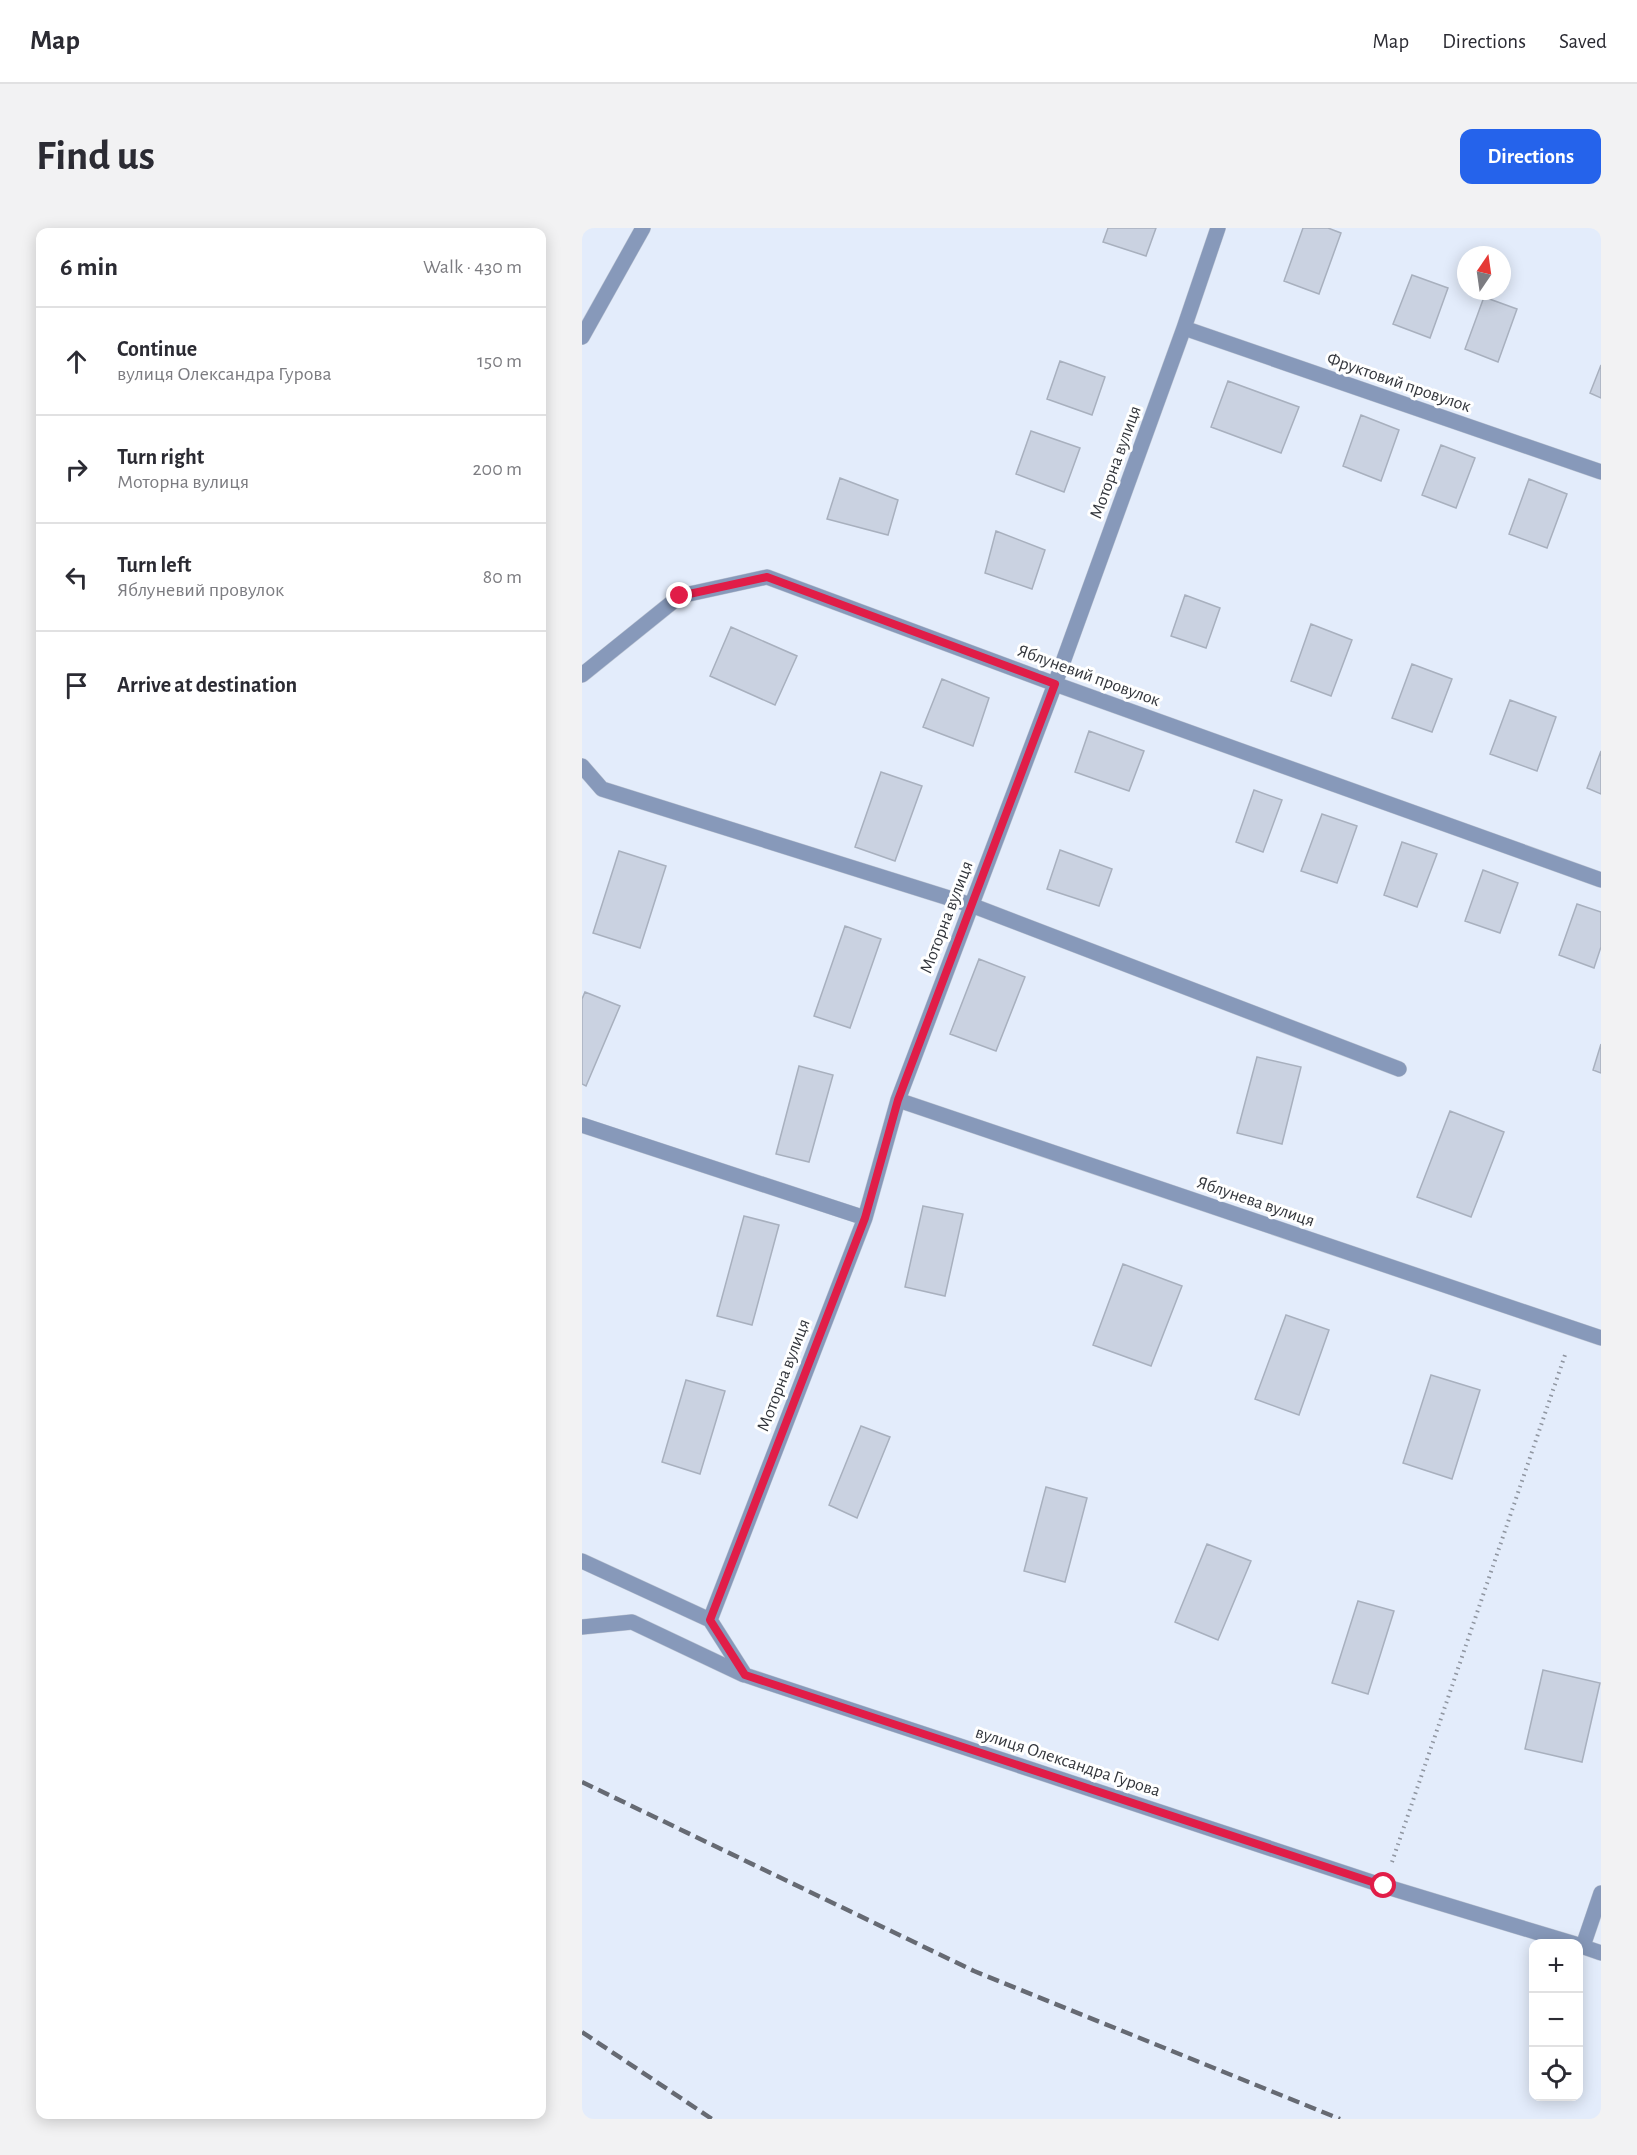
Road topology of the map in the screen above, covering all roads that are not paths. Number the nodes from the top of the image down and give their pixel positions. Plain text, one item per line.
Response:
1 (643, 228) edge
2 (1218, 228) edge
3 (1184, 328) junction
4 (582, 337) edge
5 (1601, 472) edge
6 (582, 675) edge
7 (1055, 684) junction
8 (582, 766) edge
9 (1601, 880) edge
10 (972, 905) junction
11 (1399, 1069) dead end
12 (898, 1100) junction
13 (582, 1125) edge
14 (865, 1218) junction
15 (1601, 1338) edge
16 (582, 1561) edge
17 (710, 1620) junction
18 (582, 1627) edge
19 (745, 1675) junction
20 (1601, 1893) edge
21 (1559, 1939) edge
22 (1582, 1939) edge
23 (1583, 1946) edge
24 (1601, 1953) edge

1 - 4 street
2 - 3 street, Моторна вулиця
3 - 5 street, Фруктовий провулок
3 - 7 street, Моторна вулиця
6 - 7 street, Яблуневий провулок
7 - 9 street, Яблуневий провулок
7 - 10 street, Моторна вулиця
8 - 10 street
10 - 11 street
10 - 12 street, Моторна вулиця
12 - 14 street, Моторна вулиця
12 - 15 street, Яблунева вулиця
13 - 14 street
14 - 17 street, Моторна вулиця
16 - 17 street
17 - 19 street
18 - 19 street, вулиця Олександра Гурова
19 - 21 street, вулиця Олександра Гурова
20 - 22 street
23 - 24 street, вулиця Олександра Гурова

